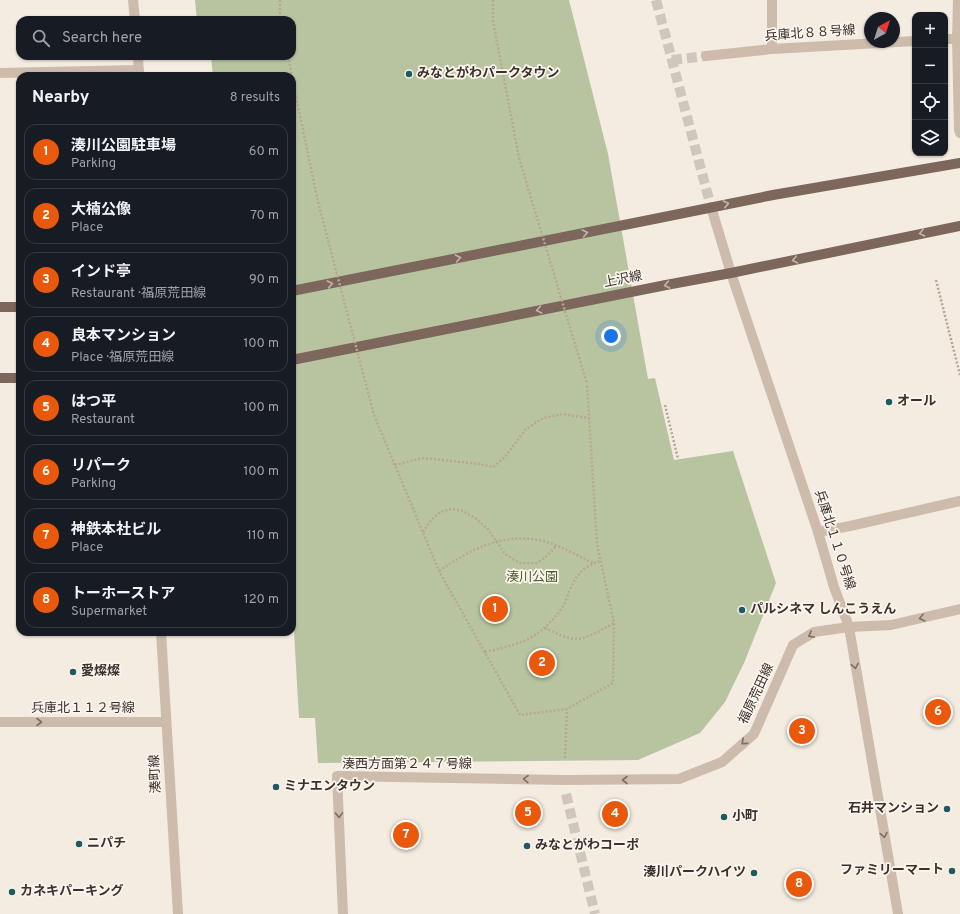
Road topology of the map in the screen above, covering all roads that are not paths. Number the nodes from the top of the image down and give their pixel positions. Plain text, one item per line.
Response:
1 (133, 0) edge
2 (772, 0) edge
3 (958, 0) edge
4 (135, 16) edge
5 (948, 39) edge
6 (957, 39) junction
7 (912, 41) edge
8 (772, 49) junction
9 (706, 56) tunnel mouth
10 (138, 60) edge
11 (139, 72) edge
12 (0, 73) edge
13 (16, 73) edge
14 (960, 133) edge
15 (960, 163) edge
16 (711, 207) junction
17 (960, 226) edge
18 (731, 273) junction
19 (296, 290) edge
20 (0, 307) edge
21 (16, 307) edge
22 (296, 359) edge
23 (0, 378) edge
24 (16, 378) edge
25 (960, 501) edge
26 (818, 532) junction
27 (960, 608) edge
28 (849, 627) junction
29 (160, 636) edge
30 (0, 722) edge
31 (166, 722) junction
32 (565, 780) joint
33 (178, 914) edge
34 (343, 914) edge
35 (898, 914) edge

1 - 4 street
2 - 8 street
3 - 6 street
5 - 6 street
6 - 14 street
7 - 8 street, 兵庫北８８号線
8 - 9 street, 兵庫北８８号線
10 - 11 street
12 - 13 street
16 -> 15 main road
16 - 18 street, 兵庫北１１０号線
19 -> 16 main road
17 -> 18 main road, 上沢線
18 -> 22 main road, 上沢線
18 - 26 street, 兵庫北１１０号線
20 - 21 main road
23 - 24 main road
25 - 26 street
26 - 28 street, 兵庫北１１０号線
27 -> 28 street, 福原荒田線
28 -> 32 street, 福原荒田線
28 -> 35 street, 兵庫北１１０号線
29 - 31 street, 湊町線
30 -> 31 street, 兵庫北１１２号線
31 - 33 street, 湊町線
32 -> 34 street, 湊西方面第２４７号線

